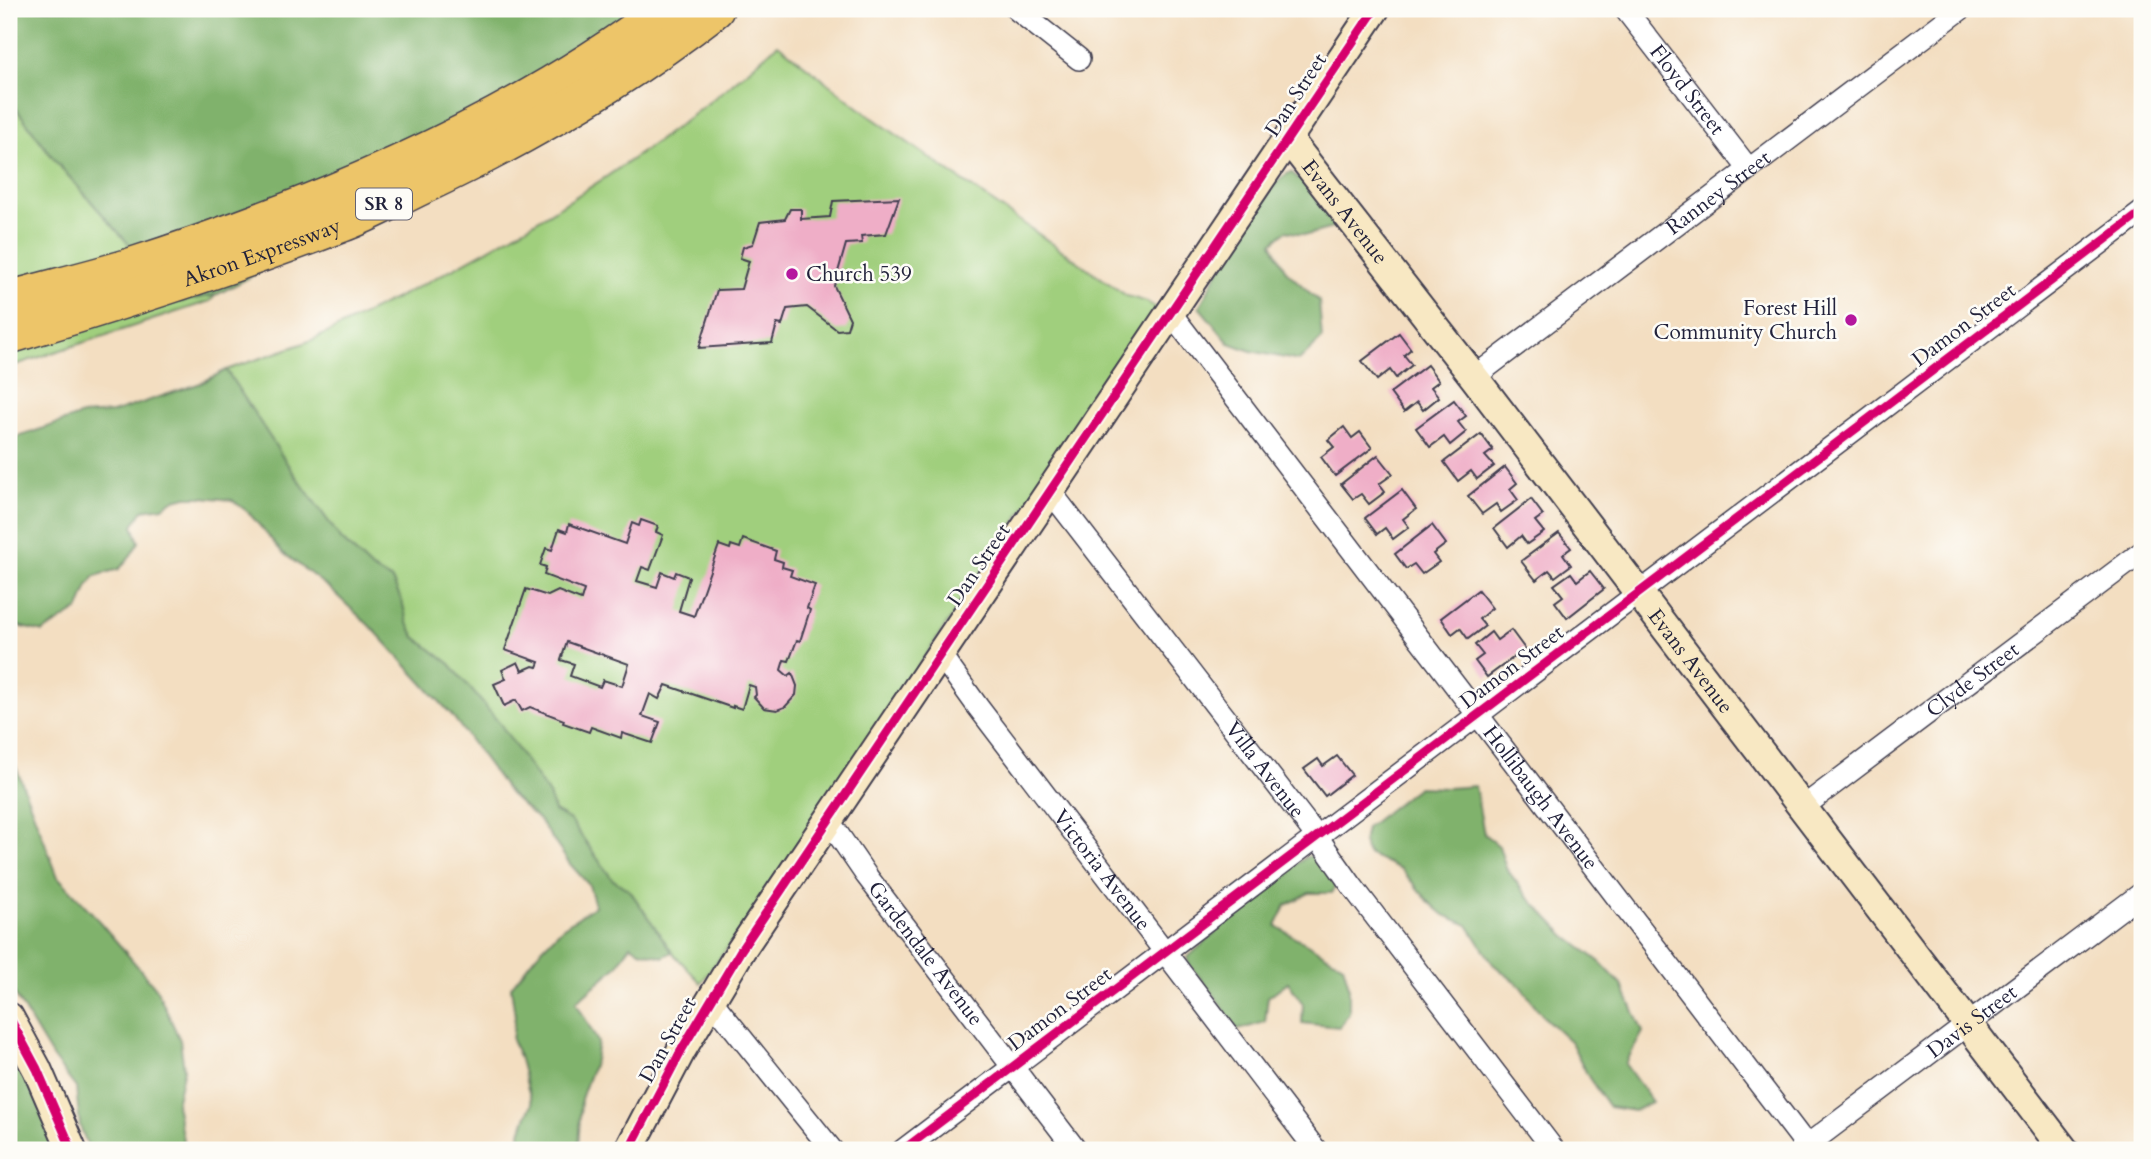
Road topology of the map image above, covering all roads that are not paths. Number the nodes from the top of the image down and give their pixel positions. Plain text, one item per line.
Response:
1 (665, 9) edge
2 (715, 9) edge
3 (1016, 9) edge
4 (1375, 9) edge
5 (1625, 9) edge
6 (1961, 9) edge
7 (1079, 59) dead end
8 (1289, 140) junction
9 (1748, 169) junction
10 (2142, 212) edge
11 (1170, 312) junction
12 (13, 322) edge
13 (1474, 377) junction
14 (1050, 491) junction
15 (2142, 552) edge
16 (1639, 593) junction
17 (940, 654) junction
18 (1478, 716) junction
19 (1803, 807) junction
20 (828, 821) junction
21 (1318, 838) junction
22 (2142, 893) edge
23 (1164, 953) junction
24 (711, 1000) junction
25 (9, 1017) edge
26 (1969, 1025) junction
27 (1013, 1067) junction
28 (1806, 1149) edge
29 (72, 1150) edge
30 (629, 1150) edge
31 (832, 1150) edge
32 (903, 1150) edge
33 (1076, 1150) edge
34 (1315, 1150) edge
35 (1554, 1150) edge
36 (2064, 1150) edge

1 - 12 highway, Akron Expressway / SR 8
2 - 12 highway, Akron Expressway / SR 8
3 - 7 street
4 - 8 street, Dan Street
5 - 9 street, Floyd Street
6 - 9 street, Ranney Street
8 - 11 street, Dan Street
8 - 13 street, Evans Avenue
9 - 13 street, Ranney Street
10 - 16 street, Damon Street
11 - 14 street, Dan Street
11 - 18 street, Hollibaugh Avenue
13 - 16 street, Evans Avenue
14 - 17 street, Dan Street
14 - 21 street, Villa Avenue
15 - 19 street, Clyde Street
16 - 18 street, Damon Street
16 - 19 street, Evans Avenue
17 - 20 street, Dan Street
17 - 23 street, Victoria Avenue
18 - 21 street, Damon Street
18 - 28 street, Hollibaugh Avenue
19 - 26 street, Evans Avenue
20 - 24 street, Dan Street
20 - 27 street, Gardendale Avenue
21 - 23 street, Damon Street
21 - 35 street, Villa Avenue
22 - 26 street, Davis Street
23 - 27 street, Damon Street
23 - 34 street, Victoria Avenue
24 - 30 street, Dan Street
24 - 31 street
25 - 29 street
26 - 28 street, Davis Street
26 - 36 street, Evans Avenue
27 - 32 street, Damon Street
27 - 33 street, Gardendale Avenue

